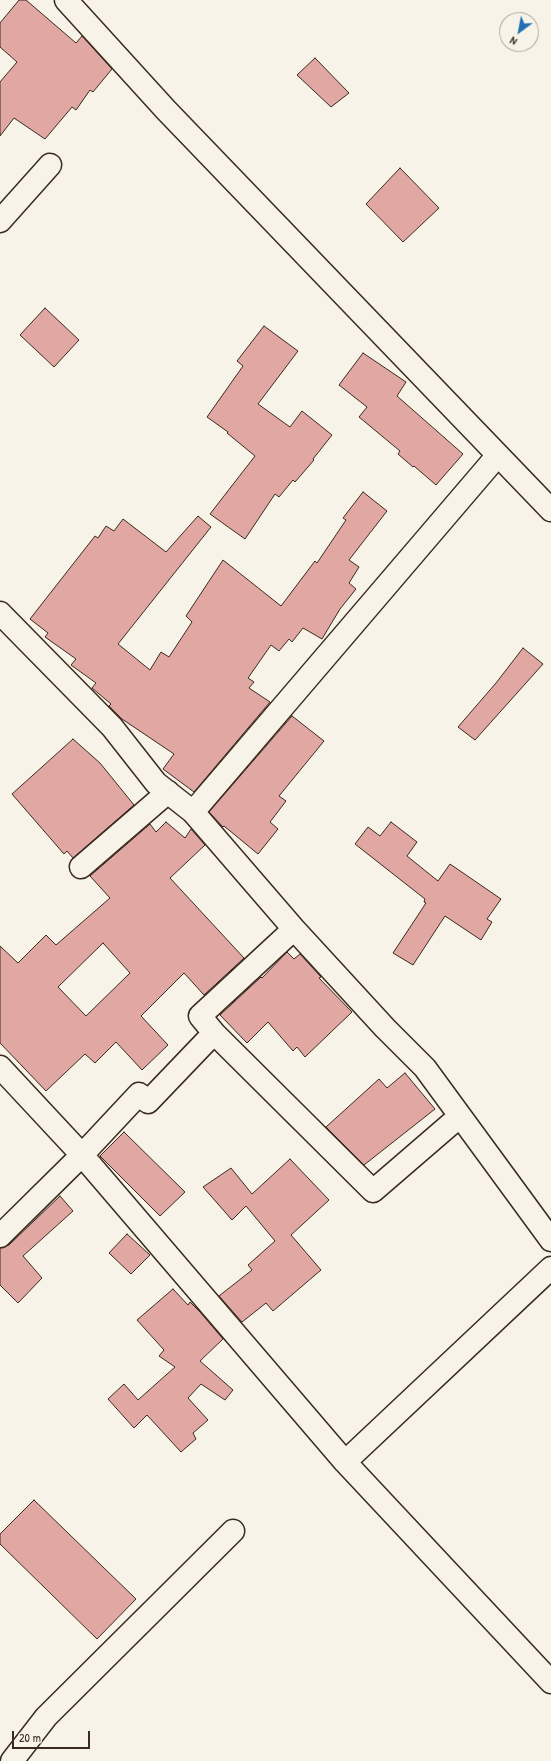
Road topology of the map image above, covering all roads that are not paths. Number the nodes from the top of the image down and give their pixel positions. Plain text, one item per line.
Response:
1 (66, 0) edge
2 (50, 165) dead end
3 (0, 221) edge
4 (498, 455) junction
5 (551, 510) edge
6 (0, 613) edge
7 (168, 792) junction
8 (193, 812) junction
9 (81, 868) dead end
10 (294, 929) junction
11 (214, 1033) junction
12 (0, 1067) edge
13 (460, 1116) junction
14 (82, 1155) junction
15 (0, 1236) edge
16 (551, 1240) edge
17 (551, 1268) edge
18 (345, 1462) junction
19 (233, 1531) dead end
20 (551, 1682) edge
21 (12, 1761) edge

1 - 4 street
2 - 3 street
4 - 5 street
4 - 8 street
6 - 7 street
7 - 8 street
7 - 9 street
8 - 10 street
10 - 11 street
10 - 13 street
11 - 13 street
11 - 14 street
12 - 14 street
13 - 16 street
14 - 15 street
14 - 18 street
17 - 18 street
18 - 20 street
19 - 21 street

